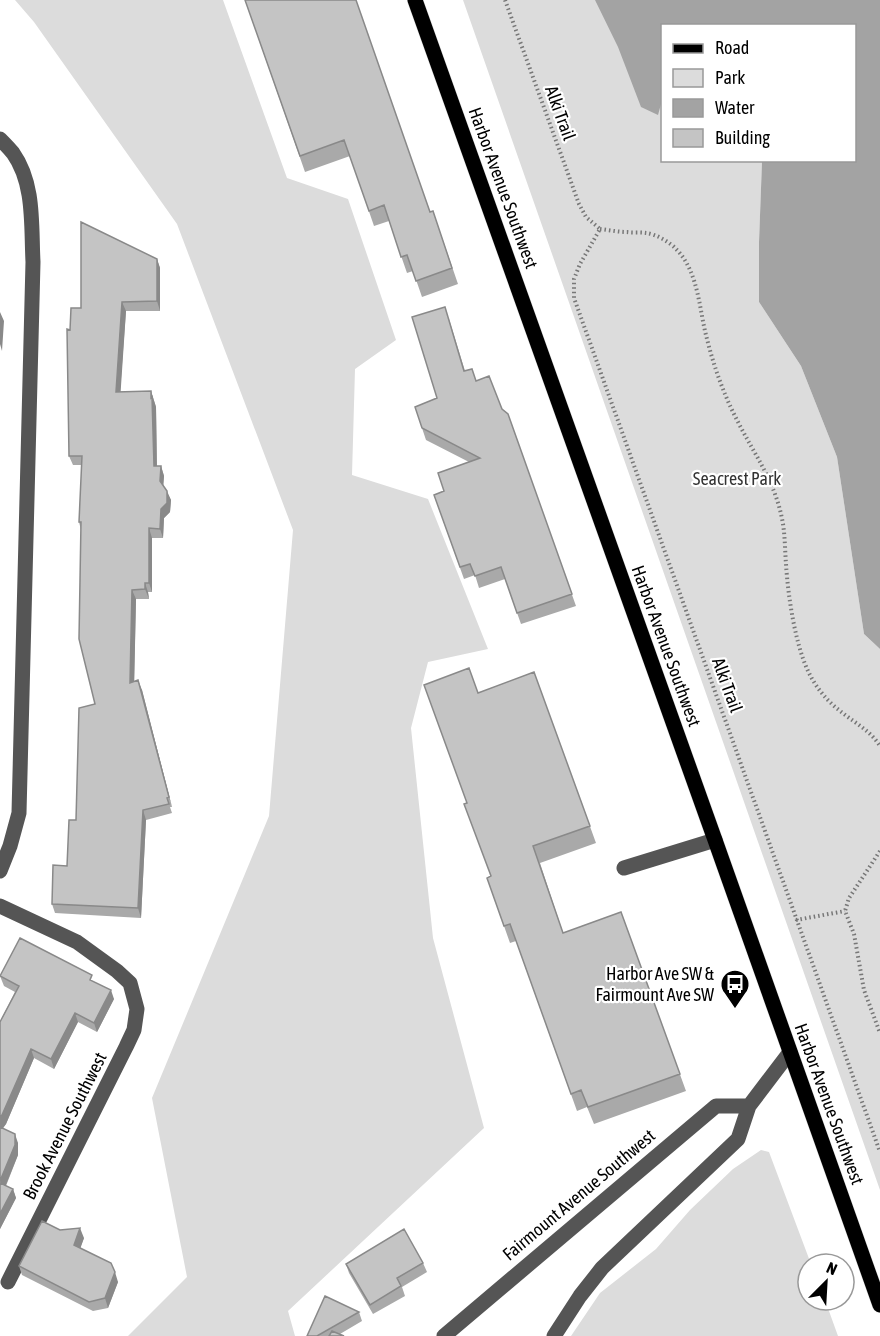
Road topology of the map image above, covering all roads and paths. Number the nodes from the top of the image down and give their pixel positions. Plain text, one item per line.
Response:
1 (415, 0) edge
2 (505, 0) edge
3 (0, 139) edge
4 (600, 229) junction
5 (880, 746) edge
6 (716, 840) junction
7 (880, 851) edge
8 (624, 868) dead end
9 (0, 871) edge
10 (0, 906) edge
11 (845, 911) junction
12 (796, 920) junction
13 (880, 1033) edge
14 (790, 1052) junction
15 (749, 1106) junction
16 (880, 1152) edge
17 (8, 1282) dead end
18 (880, 1305) edge
19 (444, 1336) edge
20 (554, 1336) edge

1 - 6 main road, Harbor Avenue Southwest
2 - 4 path, Alki Trail
3 - 9 street
4 - 5 path
4 - 12 path, Alki Trail
6 - 8 street
6 - 14 main road, Harbor Avenue Southwest
7 - 11 path
10 - 17 street, Brook Avenue Southwest
11 - 12 path
11 - 13 path
12 - 16 path, Alki Trail
14 - 15 street
14 - 18 main road, Harbor Avenue Southwest
15 - 19 street, Fairmount Avenue Southwest
15 - 20 street

